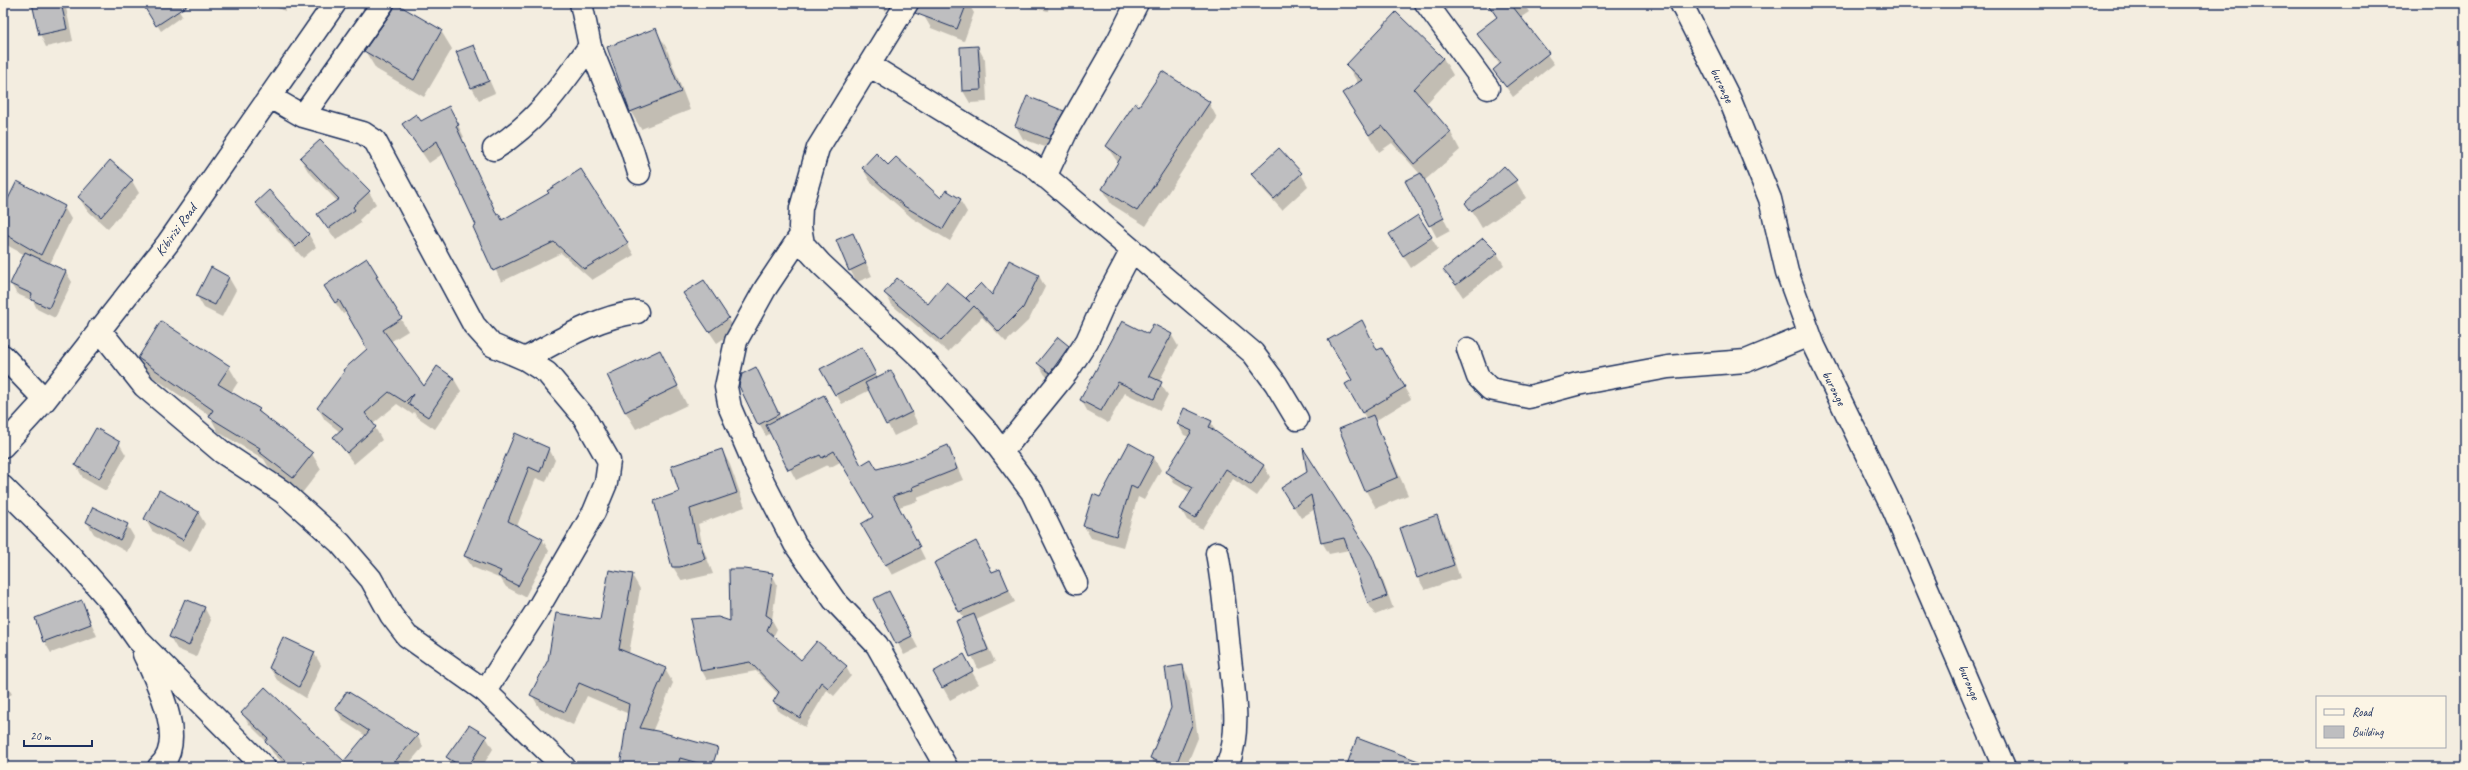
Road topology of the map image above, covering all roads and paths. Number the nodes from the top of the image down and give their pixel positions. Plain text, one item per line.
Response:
1 (335, 3) edge
2 (383, 3) edge
3 (581, 3) edge
4 (907, 3) edge
5 (1137, 3) edge
6 (1426, 3) edge
7 (1681, 3) edge
8 (590, 46) junction
9 (869, 66) junction
10 (1488, 88) dead end
11 (270, 97) junction
12 (303, 116) junction
13 (494, 148) dead end
14 (639, 173) dead end
15 (1045, 177) junction
16 (801, 234) junction
17 (1132, 250) junction
18 (637, 312) dead end
19 (99, 329) junction
20 (1809, 335) junction
21 (1468, 349) dead end
22 (3, 356) edge
23 (525, 359) junction
24 (45, 400) junction
25 (1297, 419) dead end
26 (3, 446) edge
27 (1002, 452) junction
28 (3, 487) edge
29 (1217, 553) dead end
30 (1076, 583) dead end
31 (138, 640) junction
32 (485, 691) junction
33 (159, 767) edge
34 (264, 767) edge
35 (564, 767) edge
36 (946, 767) edge
37 (1227, 767) edge
38 (2004, 767) edge

1 - 11 street, Kibirizi Road
2 - 12 street
3 - 8 street
4 - 9 street
5 - 15 street
6 - 10 street
7 - 20 street, buronge
8 - 13 street
8 - 14 street
9 - 15 street
9 - 16 street
11 - 12 street
11 - 19 street, Kibirizi Road
12 - 23 street
15 - 17 street
16 - 27 street
16 - 36 street
17 - 25 street
17 - 27 street
18 - 23 street
19 - 24 street, Kibirizi Road
19 - 32 street
20 - 21 street
20 - 38 street, buronge
22 - 24 street
23 - 32 street
24 - 26 street, Kibirizi Road
27 - 30 street
28 - 31 street
29 - 37 street
31 - 33 street
31 - 34 street
32 - 35 street

